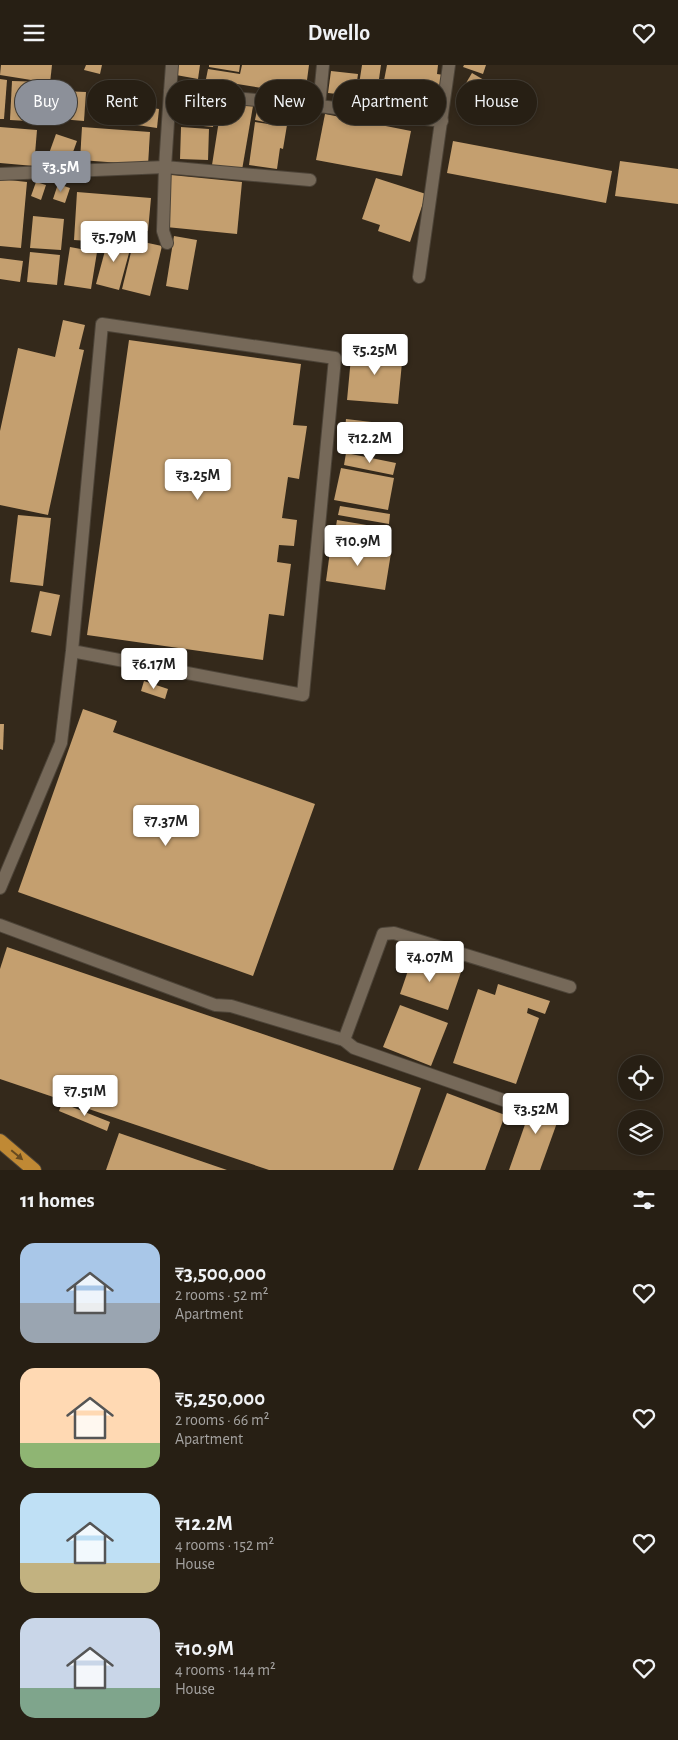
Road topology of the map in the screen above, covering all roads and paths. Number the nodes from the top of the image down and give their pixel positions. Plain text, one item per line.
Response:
1 (172, 65) edge
2 (323, 65) edge
3 (449, 65) edge
4 (171, 80) edge
5 (322, 80) edge
6 (446, 89) edge
7 (168, 125) edge
8 (441, 125) edge
9 (165, 167) junction
10 (0, 174) edge
11 (310, 180) dead end
12 (167, 243) dead end
13 (419, 277) dead end
14 (72, 651) junction
15 (0, 889) edge
16 (0, 925) edge
17 (570, 987) dead end
18 (344, 1041) junction
19 (506, 1101) dead end
20 (0, 1141) edge
21 (34, 1170) edge

1 - 4 street
2 - 5 street
3 - 6 street
7 - 9 street
8 - 13 street
9 - 10 street
9 - 11 street
9 - 12 street
14 - 14 street
14 - 15 street
16 - 18 street
17 - 18 street
18 - 19 street
20 -> 21 highway

